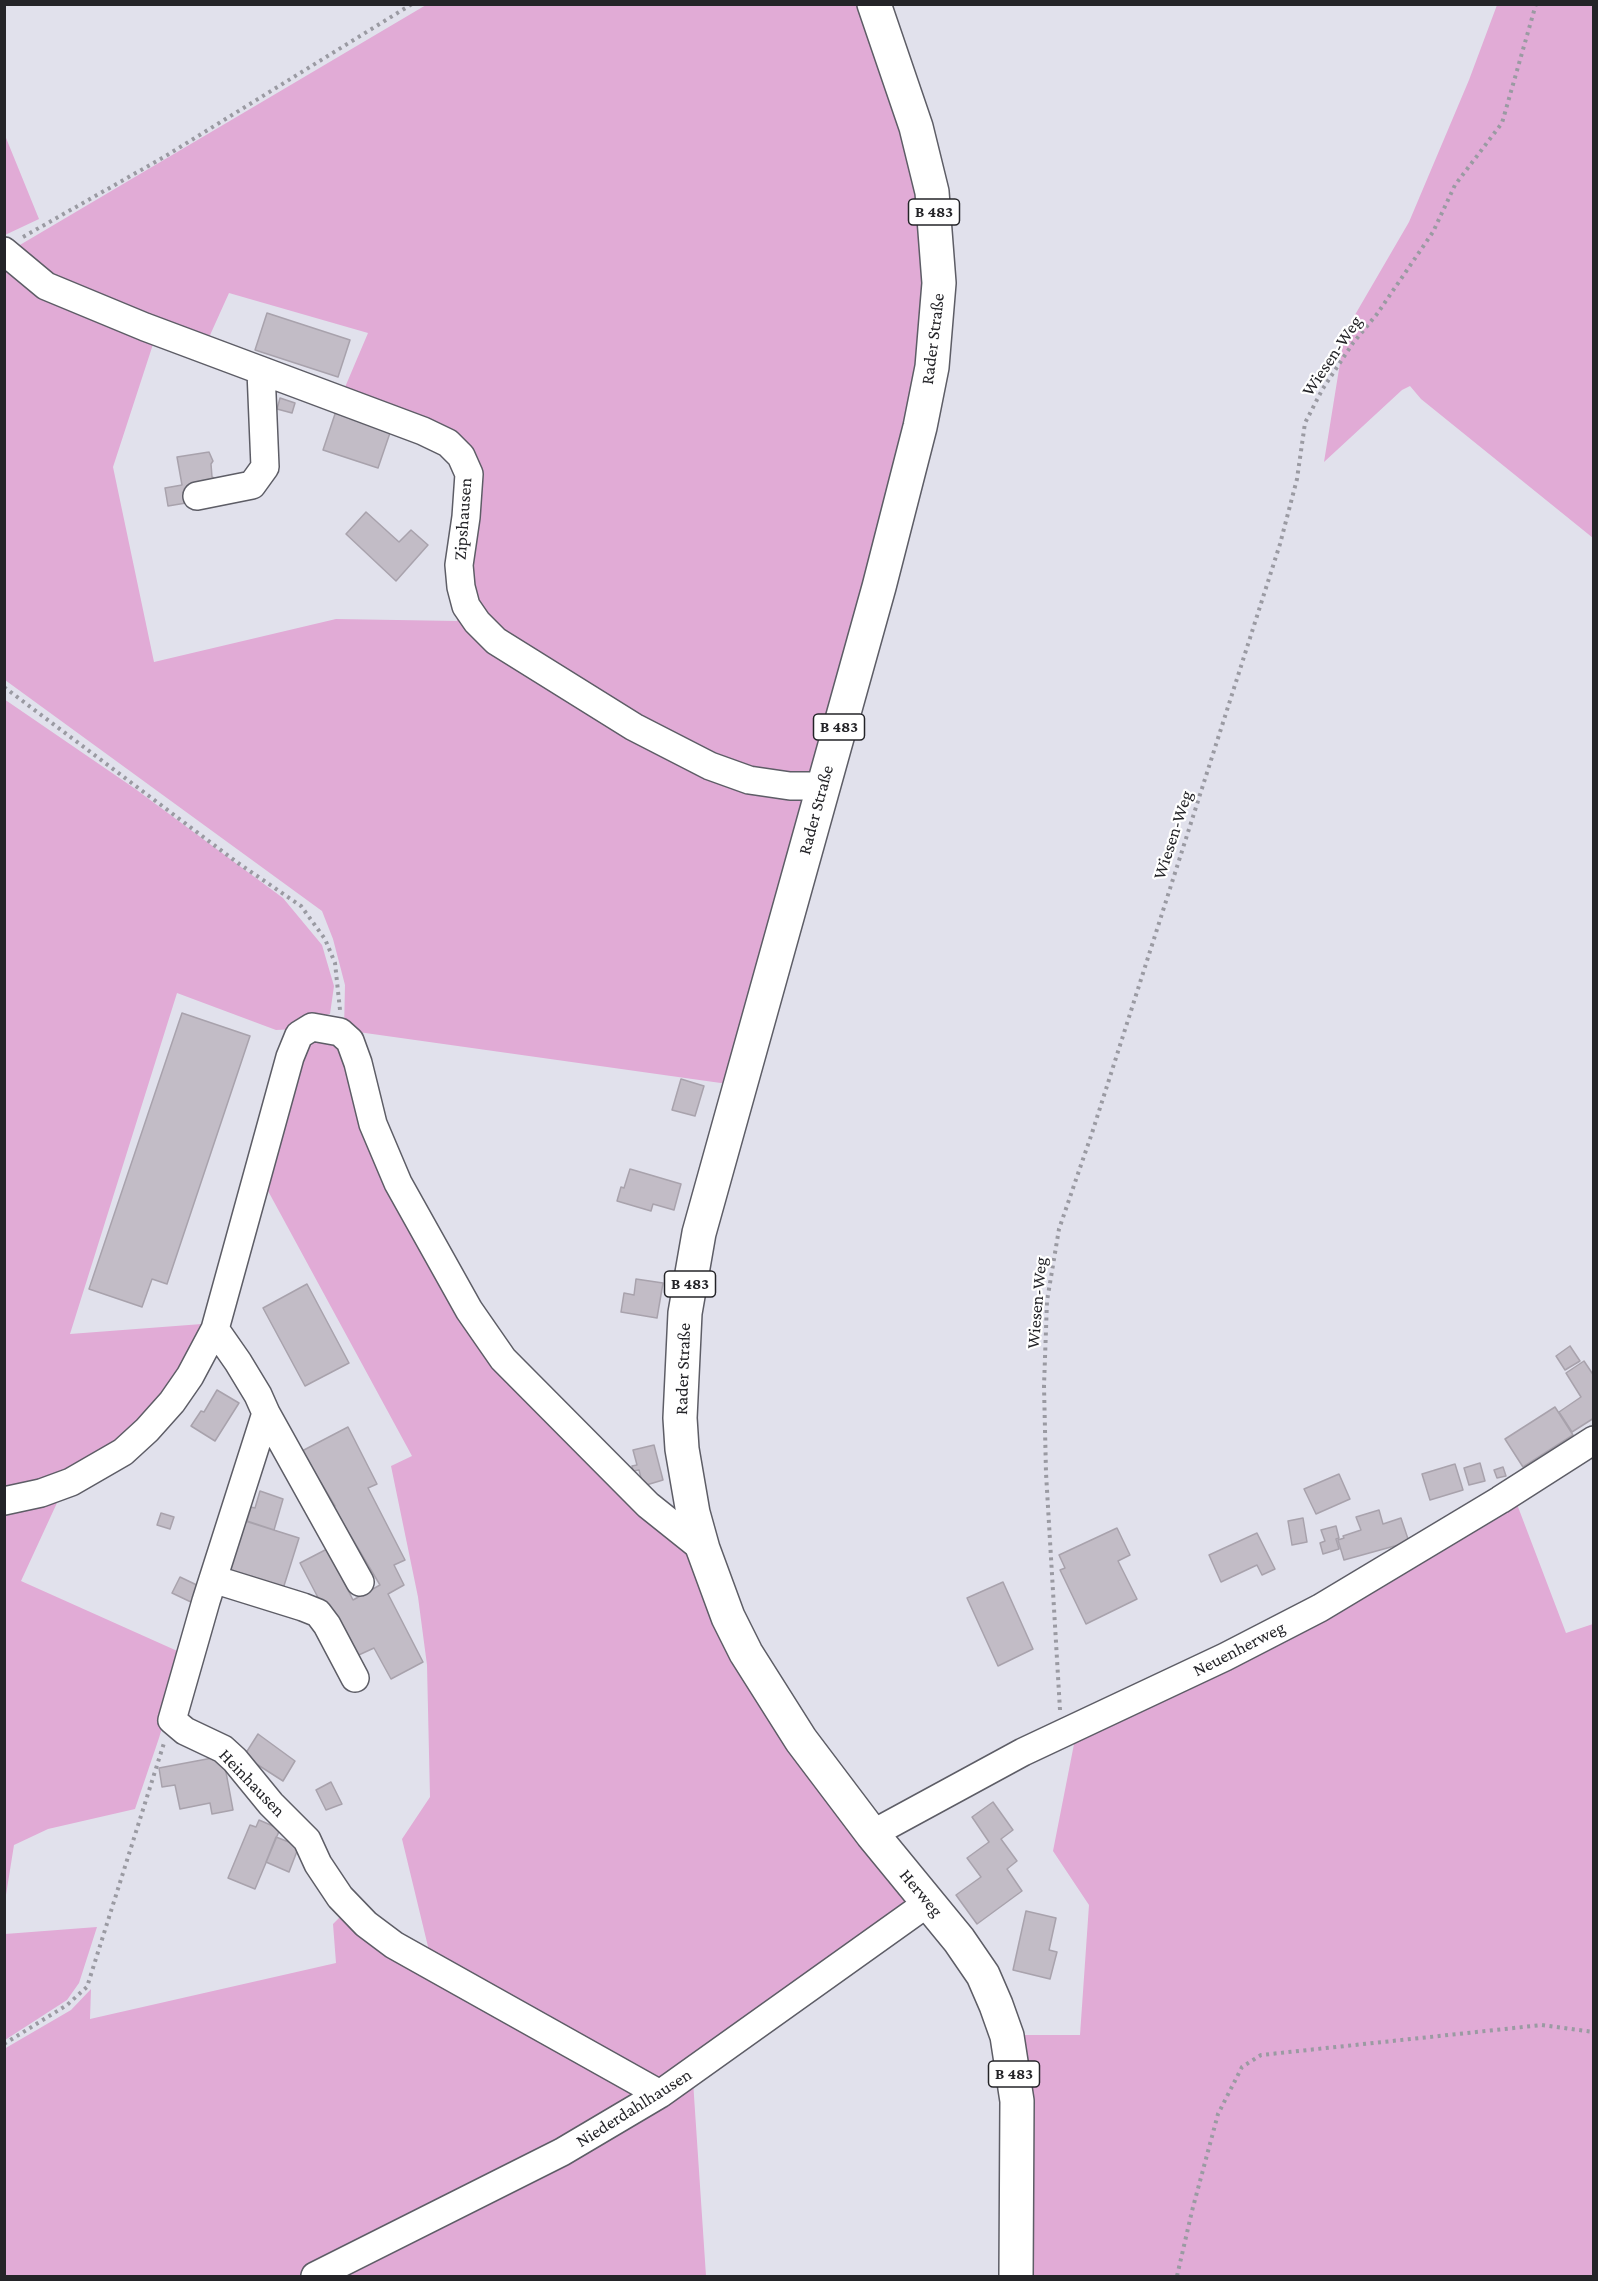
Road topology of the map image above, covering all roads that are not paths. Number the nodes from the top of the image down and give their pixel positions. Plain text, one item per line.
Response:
1 (874, 4) edge
2 (10, 247) edge
3 (261, 371) junction
4 (197, 496) dead end
5 (822, 786) junction
6 (215, 1329) junction
7 (266, 1413) junction
8 (1593, 1440) edge
9 (4, 1501) edge
10 (703, 1549) junction
11 (213, 1579) junction
12 (360, 1582) dead end
13 (355, 1678) dead end
14 (872, 1834) junction
15 (929, 1902) junction
16 (660, 2094) junction
17 (315, 2277) edge
18 (1016, 2277) edge

1 - 5 main road, Rader Straße / B 483
2 - 3 street, Zipshausen
3 - 4 street
3 - 5 street, Zipshausen
5 - 10 main road, Rader Straße / B 483
6 - 7 street
6 - 9 street
6 - 10 street
7 - 11 street
7 - 12 street
8 - 14 street, Neuenherweg
10 - 14 main road, Herweg / B 483
11 - 13 street
11 - 16 street, Heinhausen
14 - 15 main road, Herweg / B 483
15 - 16 street, Niederdahlhausen
15 - 18 main road, Herweg / B 483
16 - 17 street, Niederdahlhausen

